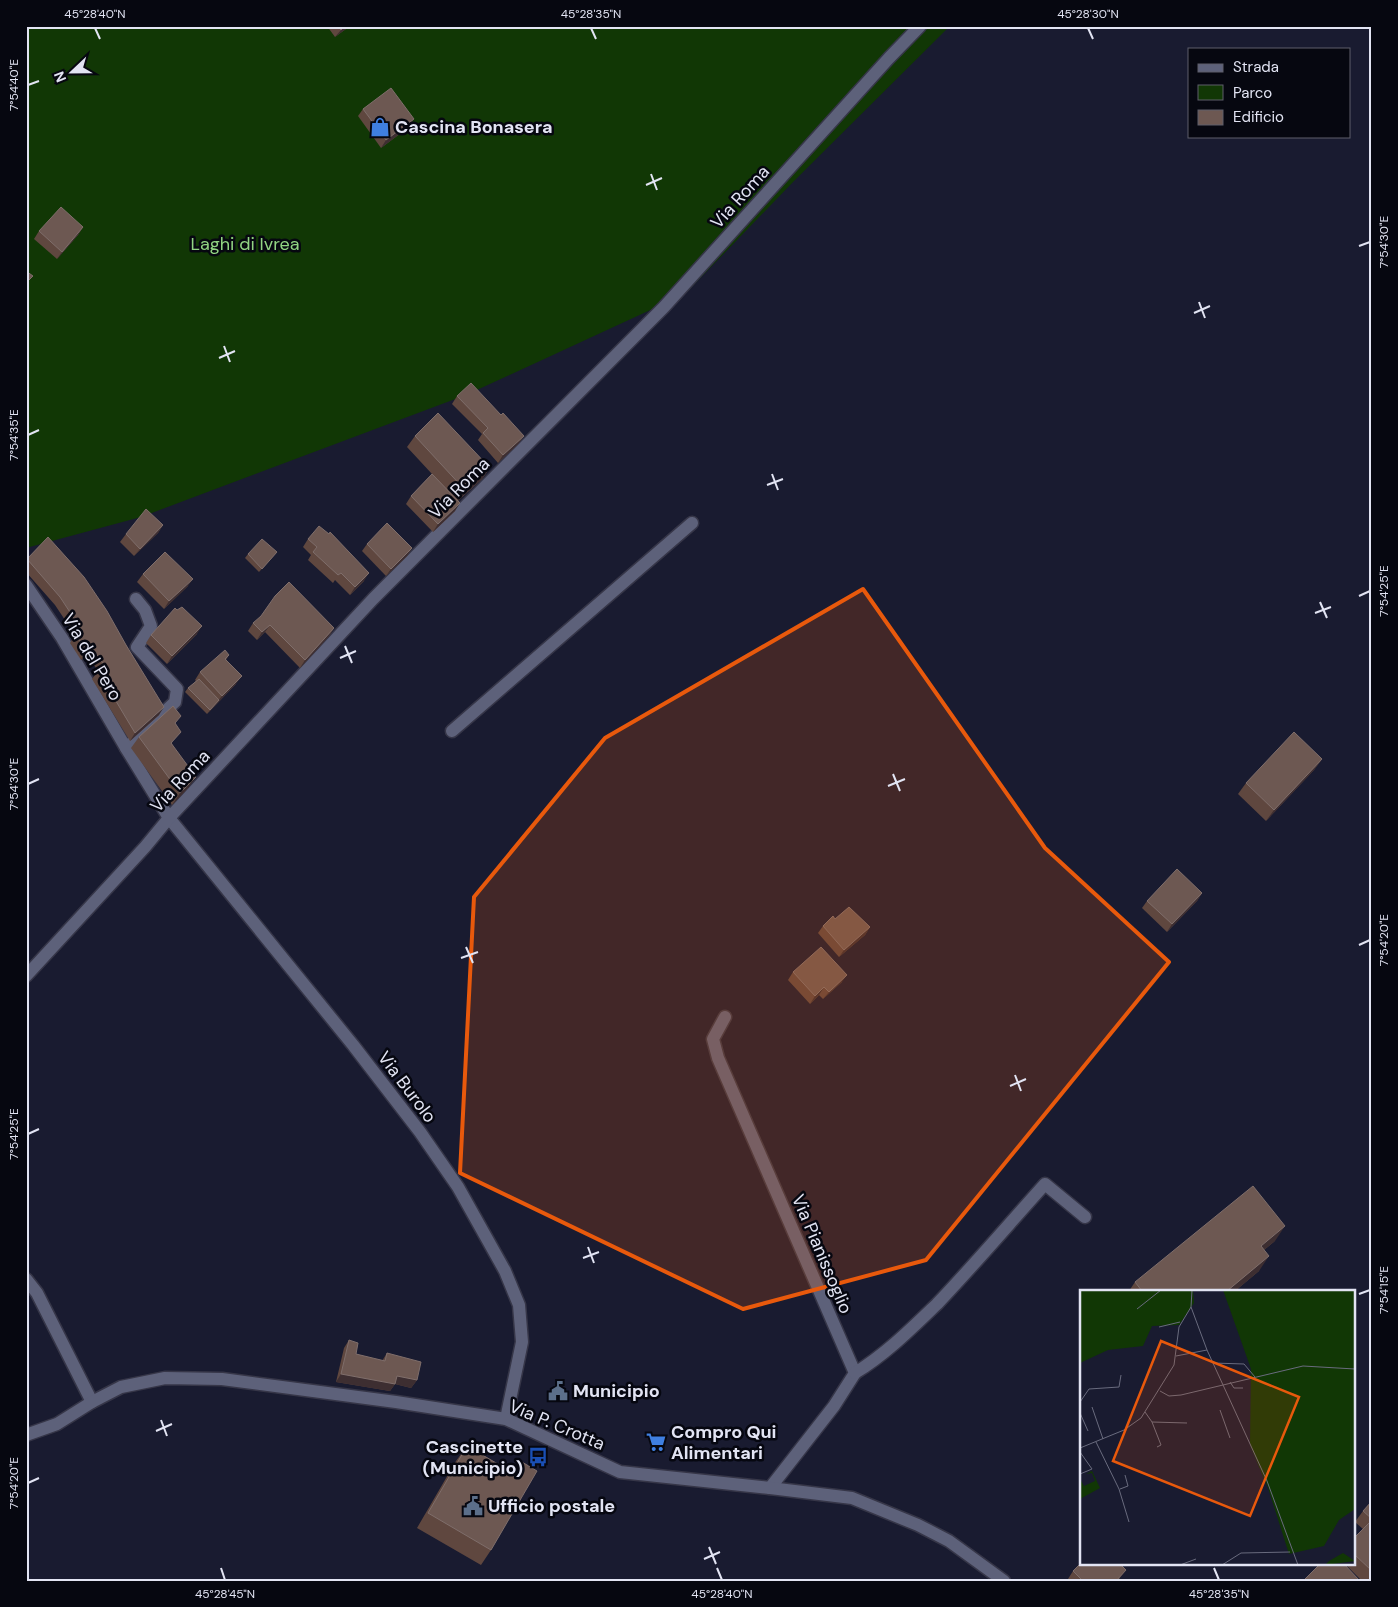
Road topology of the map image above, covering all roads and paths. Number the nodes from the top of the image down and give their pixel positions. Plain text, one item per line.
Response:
1 (920, 26) edge
2 (692, 523) dead end
3 (26, 586) edge
4 (136, 599) dead end
5 (452, 731) dead end
6 (126, 748) junction
7 (169, 818) junction
8 (26, 976) edge
9 (724, 1017) dead end
10 (1085, 1217) dead end
11 (26, 1279) edge
12 (855, 1373) junction
13 (92, 1402) junction
14 (506, 1419) junction
15 (26, 1435) edge
16 (770, 1488) junction
17 (1004, 1581) edge

1 - 7 street, Via Roma
2 - 5 street
3 - 6 street, Via del Pero
4 - 6 street
6 - 7 street, Via del Pero
7 - 8 street, Via Roma
7 - 14 street, Via Burolo
9 - 12 street, Via Pianissoglio
10 - 12 street
11 - 13 street
12 - 16 street
13 - 14 street, Via P. Crotta
13 - 15 street, Via P. Crotta
14 - 16 street, Via P. Crotta
16 - 17 street, Via P. Crotta

